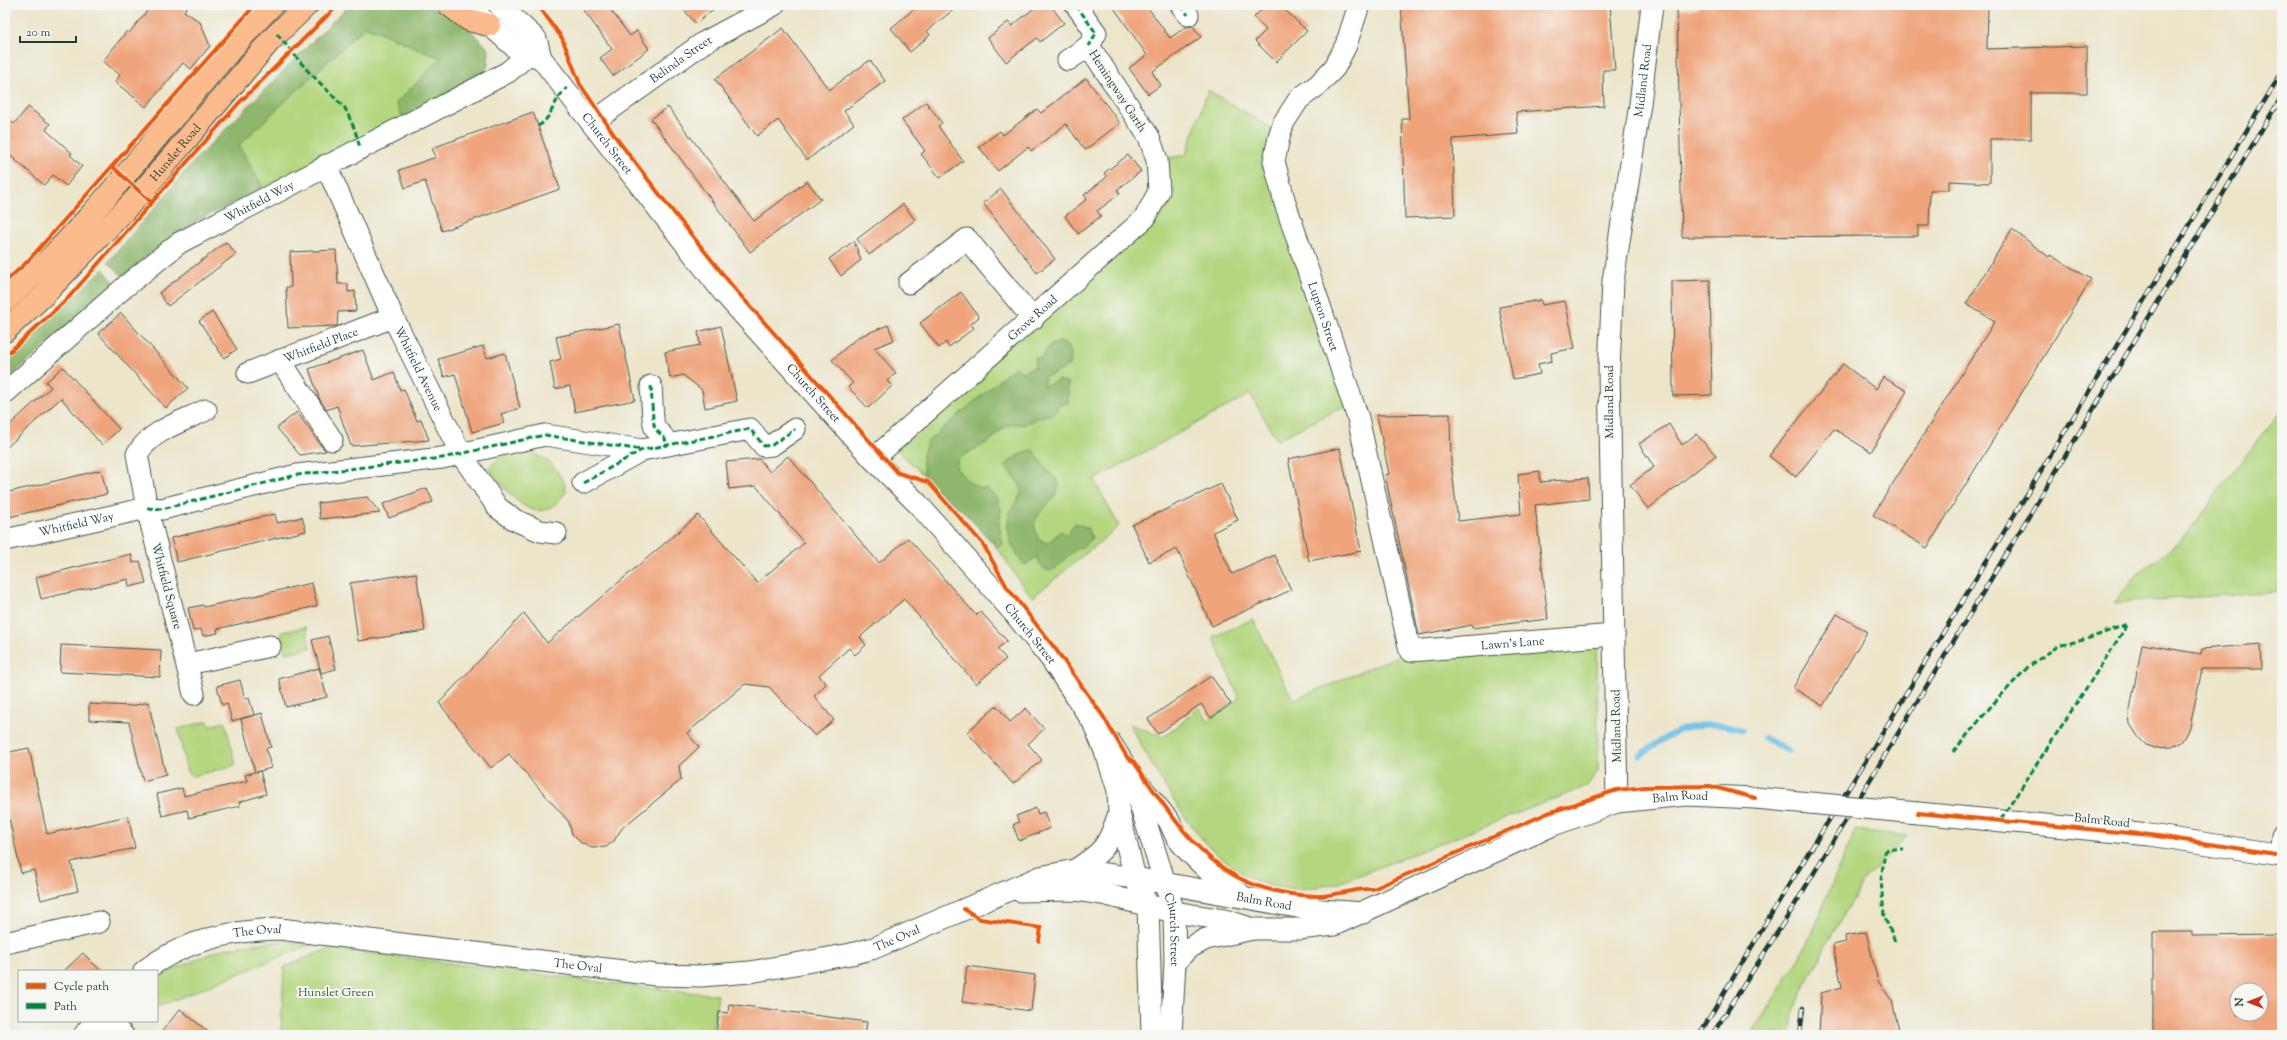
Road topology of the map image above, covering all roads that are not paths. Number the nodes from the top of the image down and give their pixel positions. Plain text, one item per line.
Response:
1 (272, 5) edge
2 (307, 5) edge
3 (449, 5) edge
4 (467, 5) edge
5 (499, 5) edge
6 (774, 5) edge
7 (1076, 5) edge
8 (1360, 5) edge
9 (1652, 5) edge
10 (489, 25) junction
11 (1089, 46) junction
12 (536, 53) junction
13 (1068, 60) dead end
14 (593, 122) junction
15 (1157, 160) joint
16 (326, 164) junction
17 (909, 283) dead end
18 (5, 301) edge
19 (393, 317) junction
20 (1033, 318) junction
21 (5, 331) edge
22 (280, 360) junction
23 (248, 373) dead end
24 (651, 386) dead end
25 (5, 393) edge
26 (206, 410) dead end
27 (795, 429) dead end
28 (332, 440) dead end
29 (667, 445) junction
30 (642, 450) junction
31 (461, 454) junction
32 (873, 458) junction
33 (582, 483) dead end
34 (147, 508) junction
35 (556, 533) dead end
36 (5, 540) edge
37 (1614, 635) junction
38 (270, 646) dead end
39 (1410, 651) joint
40 (188, 664) junction
41 (194, 694) dead end
42 (1093, 722) junction
43 (1131, 775) junction
44 (1617, 802) junction
45 (1119, 813) junction
46 (2281, 849) edge
47 (1075, 870) junction
48 (1135, 878) junction
49 (1165, 883) junction
50 (1009, 891) junction
51 (1248, 899) junction
52 (1148, 906) junction
53 (1174, 912) junction
54 (1363, 913) junction
55 (99, 922) dead end
56 (1253, 929) junction
57 (5, 943) edge
58 (1175, 962) junction
59 (146, 970) edge
60 (94, 1022) edge
61 (107, 1022) edge
62 (84, 1035) edge
63 (123, 1035) edge
64 (1152, 1035) edge
65 (1171, 1035) edge

1 - 18 main road, Hunslet Road
2 - 21 main road, Hunslet Road
3 - 10 main road
4 - 10 street, Church Street
5 - 12 street, Church Street
6 - 14 street, Belinda Street
7 - 11 street
8 - 39 street, Lupton Street
9 - 37 street, Midland Road
10 - 12 street, Church Street
11 - 13 street, Hemingway Garth
11 - 15 street, Hemingway Garth
12 - 14 street, Church Street
12 - 16 street, Whitfield Way
14 - 32 street, Church Street
15 - 20 street, Grove Road
16 - 19 street, Whitfield Avenue
16 - 25 street, Whitfield Way
17 - 20 street
19 - 22 street, Whitfield Place
19 - 31 street, Whitfield Avenue
20 - 32 street, Grove Road
22 - 23 street, Whitfield Place
22 - 28 street
24 - 29 street
26 - 34 street, Whitfield Square
27 - 29 street
29 - 30 street
30 - 31 street, Whitfield Way
30 - 33 street
31 - 34 street, Whitfield Way
31 - 35 street, Whitfield Avenue
32 - 42 street, Church Street
34 - 36 street, Whitfield Way
34 - 40 street, Whitfield Square
37 - 39 street, Lawn's Lane
37 - 44 street, Midland Road
38 - 40 street
40 - 41 street, Whitfield Square
42 - 43 street, Church Street
42 - 45 street, Church Street
43 - 49 street, Church Street
43 - 51 street
44 - 46 street, Balm Road, bridge
44 - 54 street, Balm Road
45 - 47 street
45 - 48 street, Church Street
47 - 48 street, The Oval
47 - 50 street, The Oval
48 - 49 street, Balm Road
48 - 52 street, Church Street
49 - 51 street, Balm Road
49 - 53 street, Church Street
50 - 52 street, The Oval
50 - 59 street, The Oval
51 - 54 street, Balm Road
52 - 53 street, Balm Road
52 - 64 street, Church Street
53 - 56 street, Balm Road
53 - 58 street, Church Street
54 - 56 street, Balm Road
55 - 57 street
56 - 58 street
58 - 65 street, Church Street
60 - 62 street
61 - 63 street

